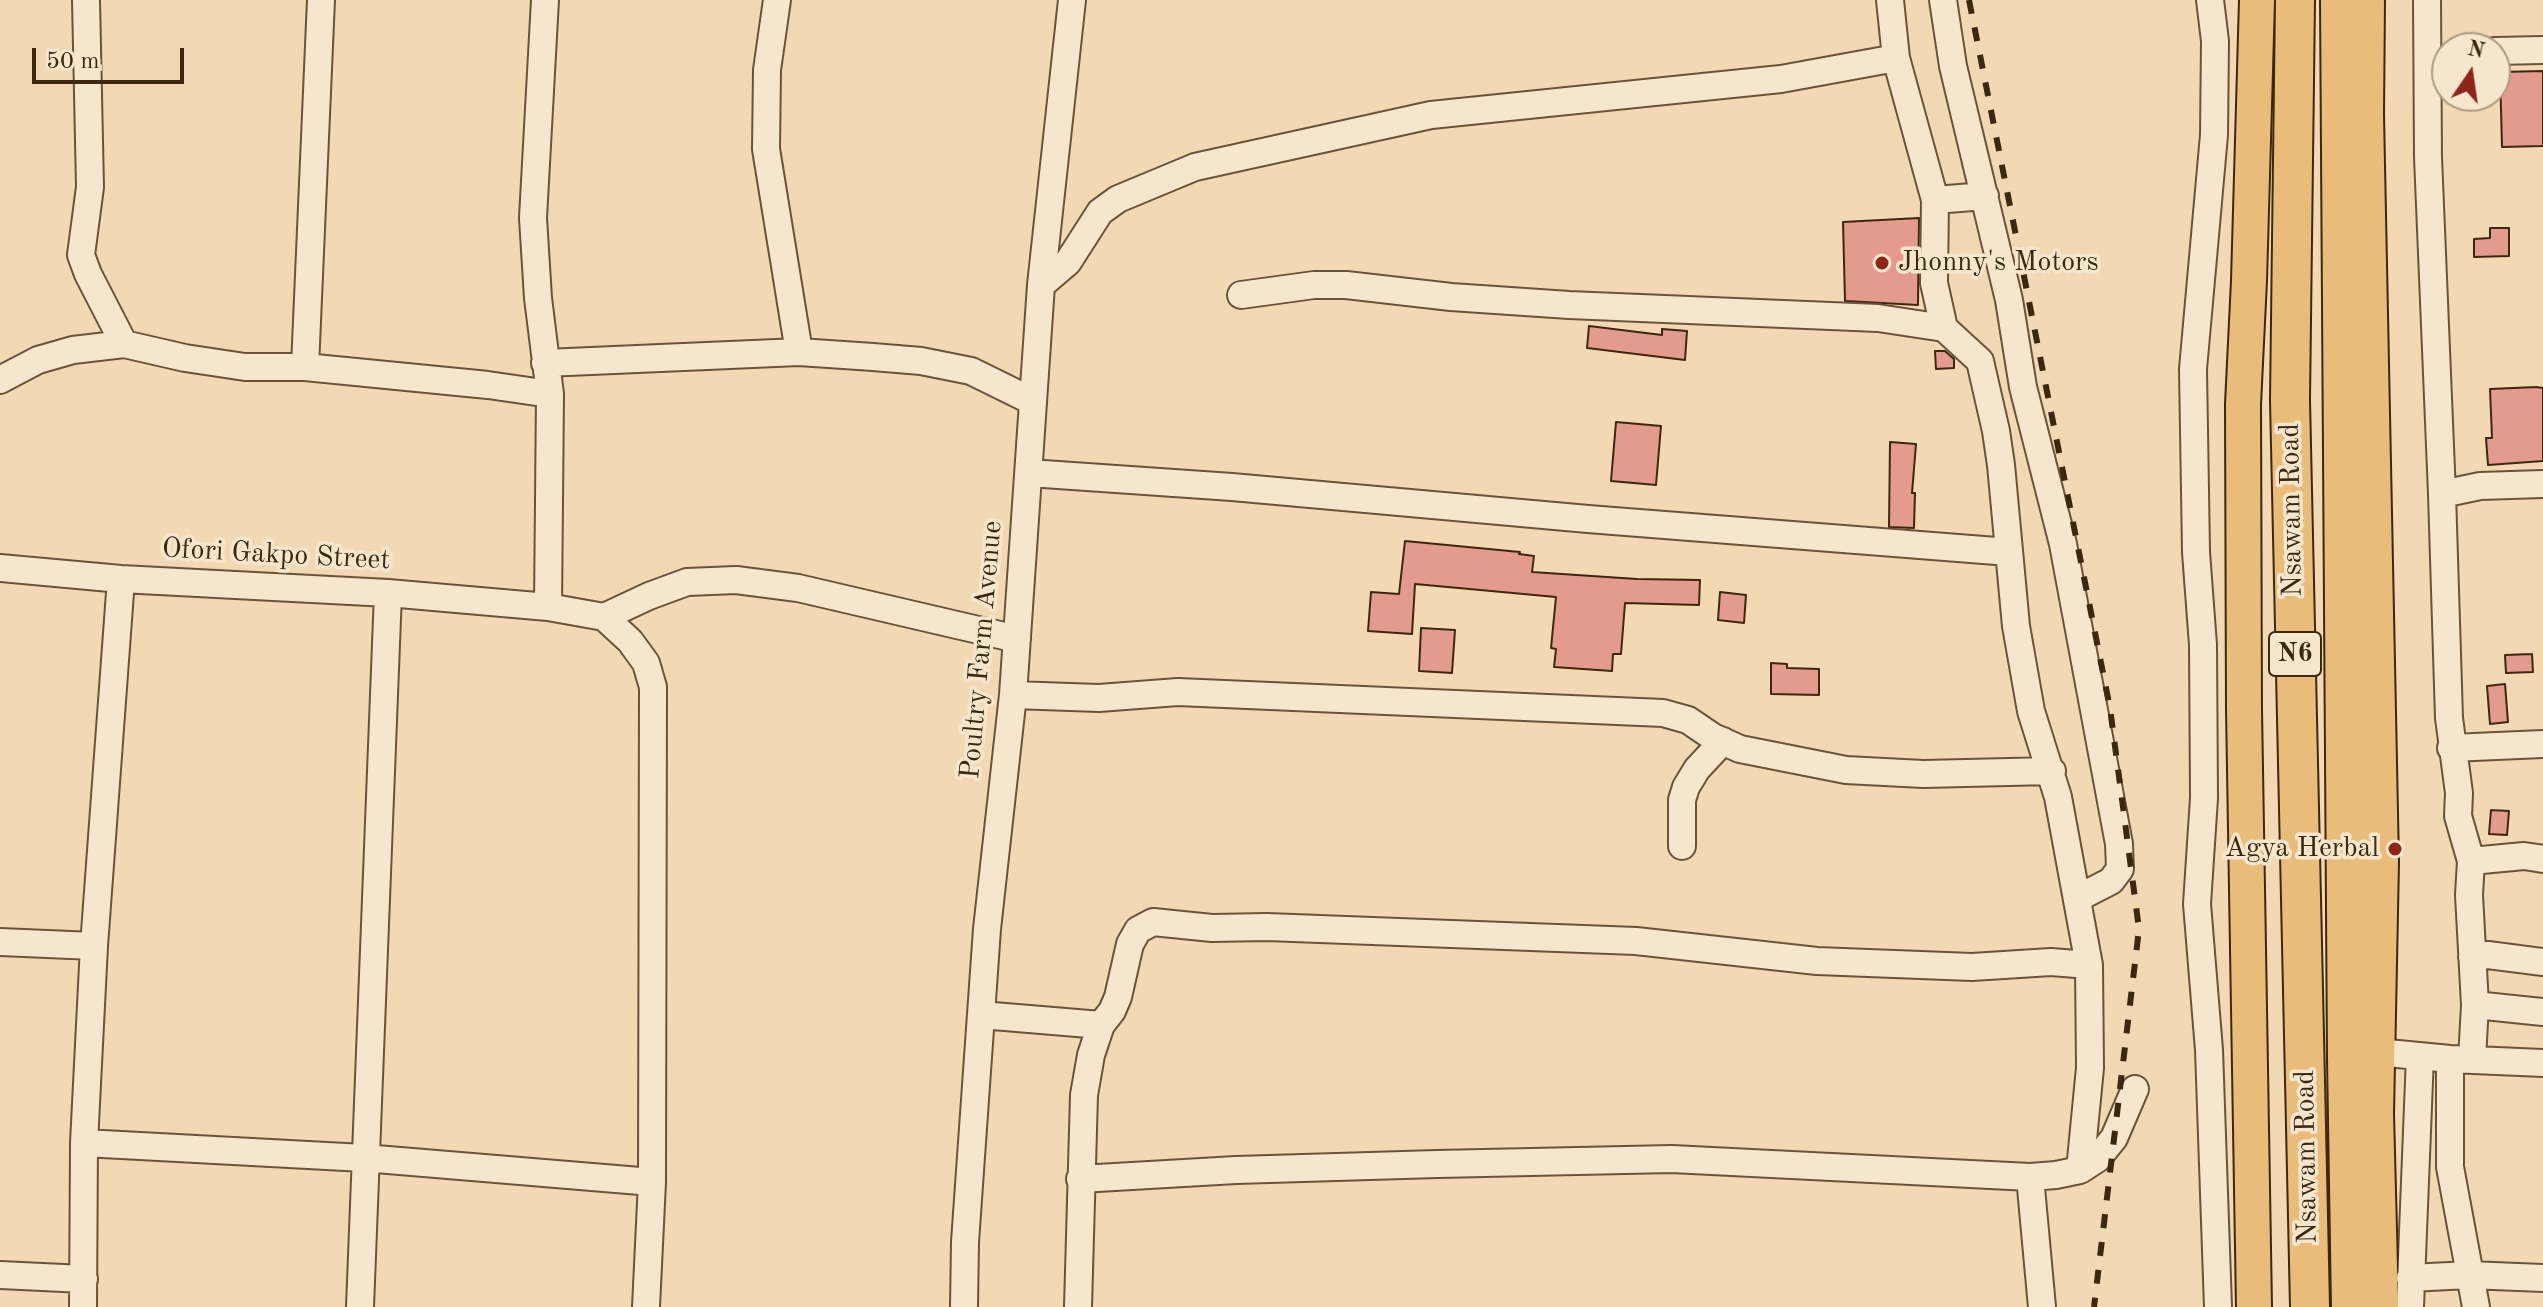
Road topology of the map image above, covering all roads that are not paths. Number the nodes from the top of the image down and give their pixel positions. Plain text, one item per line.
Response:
1 (86, 0) edge
2 (321, 0) edge
3 (545, 0) edge
4 (777, 0) edge
5 (1072, 0) edge
6 (1890, 0) edge
7 (1943, 0) edge
8 (2210, 0) edge
9 (2257, 0) edge
10 (2295, 0) edge
11 (2340, 0) edge
12 (2367, 0) edge
13 (2427, 0) edge
14 (2432, 32) edge
15 (2543, 50) edge
16 (2511, 51) edge
17 (1896, 58) junction
18 (2437, 112) edge
19 (1985, 196) junction
20 (1935, 200) junction
21 (1041, 285) junction
22 (1241, 295) dead end
23 (1944, 328) junction
24 (124, 344) junction
25 (799, 352) junction
26 (545, 363) junction
27 (305, 367) junction
28 (0, 380) edge
29 (2023, 387) junction
30 (550, 394) junction
31 (1988, 394) junction
32 (1032, 401) junction
33 (1029, 473) junction
34 (2543, 484) edge
35 (2442, 494) junction
36 (2009, 552) junction
37 (0, 568) edge
38 (121, 579) junction
39 (388, 593) junction
40 (548, 607) junction
41 (604, 617) junction
42 (1017, 639) junction
43 (1013, 695) junction
44 (1723, 741) junction
45 (2543, 744) edge
46 (2451, 748) junction
47 (2052, 771) junction
48 (1682, 846) dead end
49 (2543, 859) edge
50 (2471, 861) junction
51 (2078, 898) junction
52 (0, 942) edge
53 (94, 946) junction
54 (2472, 957) junction
55 (2543, 962) edge
56 (2089, 965) junction
57 (2475, 1005) junction
58 (2543, 1012) edge
59 (981, 1015) junction
60 (1101, 1025) junction
61 (2377, 1052) junction
62 (2420, 1056) junction
63 (2461, 1059) junction
64 (2543, 1063) edge
65 (2135, 1089) dead end
66 (84, 1143) junction
67 (364, 1158) junction
68 (2080, 1170) junction
69 (2030, 1177) junction
70 (1080, 1179) junction
71 (652, 1182) junction
72 (0, 1275) edge
73 (2469, 1275) junction
74 (2410, 1278) junction
75 (2543, 1278) edge
76 (84, 1279) junction
77 (83, 1307) edge
78 (360, 1307) edge
79 (646, 1307) edge
80 (964, 1307) edge
81 (1078, 1307) edge
82 (2042, 1307) edge
83 (2218, 1307) edge
84 (2254, 1307) edge
85 (2310, 1307) edge
86 (2351, 1307) edge
87 (2381, 1307) edge
88 (2410, 1307) edge
89 (2476, 1307) edge

1 - 24 street
2 - 27 street
3 - 26 street
4 - 25 street
5 - 21 street, Poultry Farm Avenue
6 - 17 street
7 - 19 street
8 - 83 street
9 - 84 main road
10 - 85 highway, Nsawam Road / N6
11 - 86 highway, Nsawam Road / N6
12 - 61 main road
13 - 14 street
15 - 16 street
17 - 20 street
17 - 21 street
18 - 35 street
19 - 20 street
19 - 29 street
20 - 23 street
21 - 32 street, Poultry Farm Avenue
22 - 23 street
23 - 31 street
24 - 27 street
24 - 28 street
25 - 26 street
25 - 32 street
26 - 30 street
27 - 30 street
29 - 31 street
29 - 51 street
30 - 40 street
31 - 36 street
32 - 33 street, Poultry Farm Avenue
33 - 36 street
33 - 42 street, Poultry Farm Avenue
34 - 35 street
35 - 46 street
36 - 47 street
37 - 38 street, Ofori Gakpo Street
38 - 39 street, Ofori Gakpo Street
38 - 53 street
39 - 40 street, Ofori Gakpo Street
39 - 67 street
40 - 41 street, Ofori Gakpo Street
41 - 42 street
41 - 71 street
42 - 43 street, Poultry Farm Avenue
43 - 44 street
43 - 59 street, Poultry Farm Avenue
44 - 47 street
44 - 48 street
45 - 46 street
46 - 50 street
47 - 51 street
49 - 50 street
50 - 54 street
51 - 56 street
52 - 53 street
53 - 66 street
54 - 55 street
54 - 57 street
56 - 60 street
56 - 68 street
57 - 58 street
57 - 63 street
59 - 60 street
59 - 80 street, Poultry Farm Avenue
60 - 70 street
61 - 62 street
61 - 87 main road
62 - 63 street
62 - 74 street
63 - 64 street
63 - 73 street
65 - 68 street
66 - 67 street
66 - 76 street
67 - 71 street
67 - 78 street
68 - 69 street
69 - 70 street
69 - 82 street
70 - 81 street
71 - 79 street
72 - 76 street
73 - 74 street
73 - 75 street
73 - 89 street
74 - 88 street
76 - 77 street

